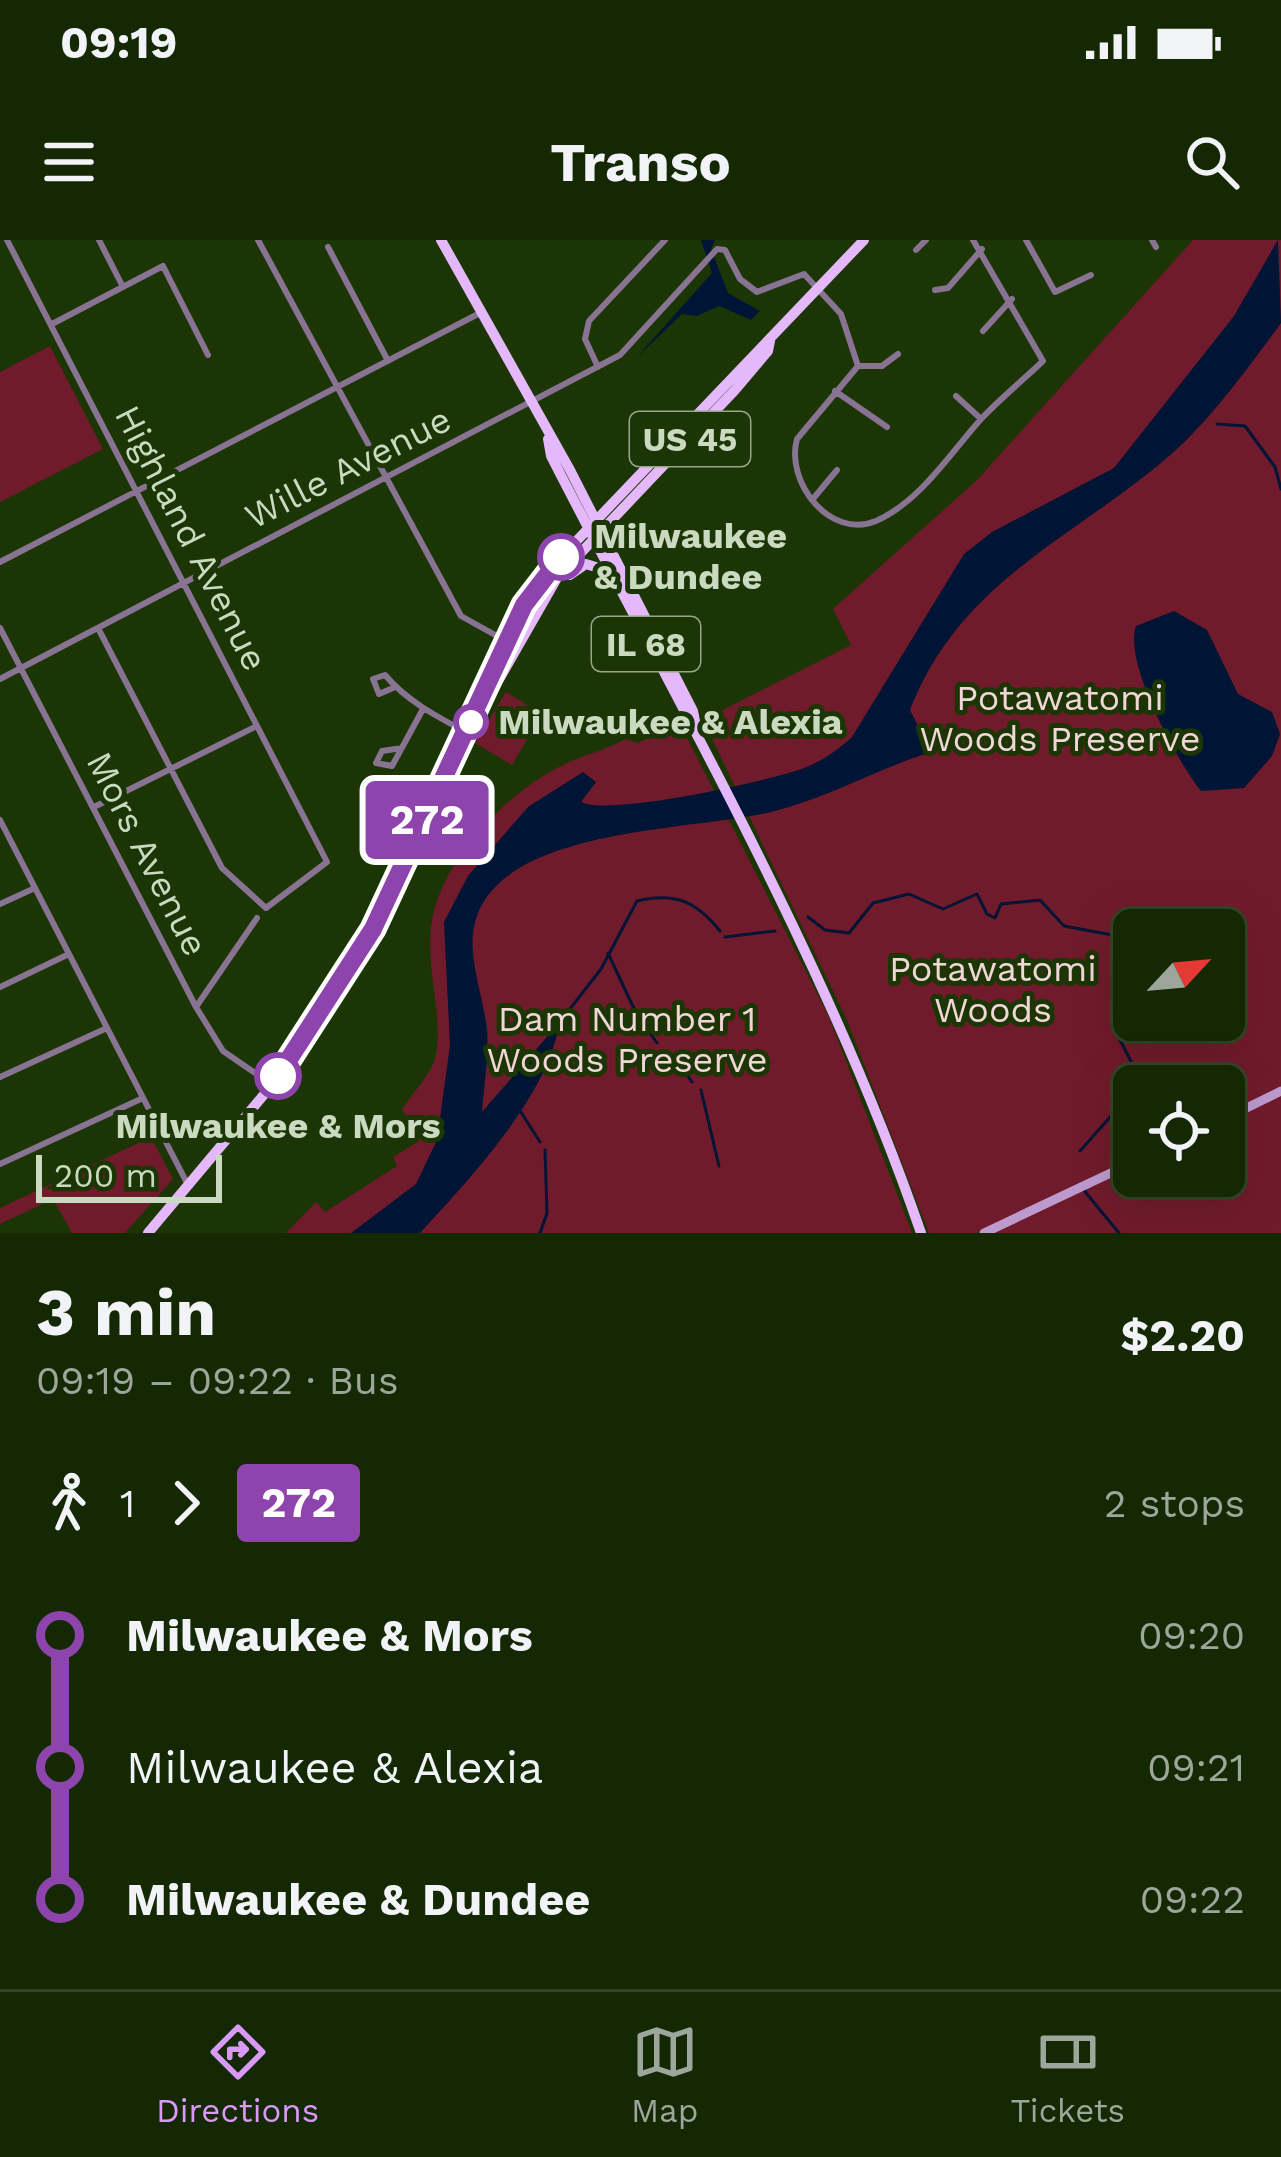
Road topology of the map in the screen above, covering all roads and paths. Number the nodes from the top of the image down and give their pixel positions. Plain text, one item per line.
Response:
1 (8, 240) edge
2 (99, 240) edge
3 (258, 240) edge
4 (665, 240) edge
5 (864, 240) edge
6 (926, 240) edge
7 (973, 240) edge
8 (1026, 240) edge
9 (444, 241) edge
10 (328, 247) dead end
11 (982, 249) junction
12 (916, 250) dead end
13 (1091, 274) dead end
14 (123, 287) junction
15 (818, 290) junction
16 (934, 290) dead end
17 (1012, 299) junction
18 (480, 313) junction
19 (51, 325) junction
20 (983, 331) dead end
21 (770, 340) junction
22 (898, 354) dead end
23 (208, 356) dead end
24 (388, 361) junction
25 (858, 366) junction
26 (598, 367) junction
27 (337, 387) junction
28 (835, 391) junction
29 (956, 396) dead end
30 (529, 405) junction
31 (982, 419) junction
32 (887, 427) dead end
33 (837, 470) dead end
34 (386, 479) junction
35 (136, 491) junction
36 (812, 500) junction
37 (591, 524) junction
38 (598, 537) junction
39 (0, 562) edge
40 (609, 572) junction
41 (184, 584) junction
42 (537, 606) junction
43 (0, 628) edge
44 (98, 628) junction
45 (506, 641) junction
46 (21, 668) junction
47 (0, 679) edge
48 (393, 688) dead end
49 (423, 709) junction
50 (257, 726) junction
51 (468, 732) junction
52 (697, 734) junction
53 (402, 748) junction
54 (171, 770) junction
55 (93, 808) junction
56 (0, 820) edge
57 (35, 888) junction
58 (0, 904) edge
59 (257, 918) dead end
60 (69, 954) junction
61 (0, 987) edge
62 (196, 1007) junction
63 (107, 1028) junction
64 (0, 1077) edge
65 (272, 1085) junction
66 (1281, 1091) edge
67 (143, 1098) junction
68 (1245, 1109) edge
69 (0, 1164) edge
70 (1113, 1172) edge
71 (189, 1188) junction
72 (148, 1233) edge
73 (921, 1233) edge
74 (984, 1233) edge

1 - 19 street, Highland Avenue
2 - 14 street
3 - 27 street
4 - 26 street
5 - 15 main road, US 45
6 - 12 street
7 - 11 street
8 - 13 street
9 - 18 main road, IL 68
10 - 24 street
11 - 16 street
11 - 17 street
14 - 19 street
14 - 23 street
15 - 21 main road, US 45
15 - 25 street
15 - 26 street, Wille Avenue
17 - 20 street
17 - 31 street
18 - 24 street
18 - 30 main road, IL 68
19 - 35 street, Highland Avenue
21 - 37 main road, US 45
21 - 38 main road, US 45
22 - 25 street
24 - 27 street
25 - 28 street
26 - 30 street, Wille Avenue
27 - 34 street
27 - 35 street
28 - 32 street
28 - 36 street
29 - 31 street
30 - 34 street, Wille Avenue
30 - 37 main road, IL 68
31 - 36 street
33 - 36 street
34 - 41 street, Wille Avenue
34 - 45 street
35 - 39 street
35 - 41 street, Highland Avenue
37 - 38 main road, IL 68
37 - 45 main road, US 45
38 - 40 main road, IL 68
38 - 42 main road, US 45
38 - 52 main road, IL 68
40 - 42 main road
40 - 52 main road, IL 68
41 - 44 street, Wille Avenue
41 - 50 street, Highland Avenue
42 - 51 main road, US 45
43 - 46 street, Mors Avenue
44 - 46 street, Wille Avenue
44 - 54 street
45 - 51 main road, US 45
46 - 47 street, Wille Avenue
46 - 55 street, Mors Avenue
48 - 49 street
49 - 51 street
49 - 53 street
50 - 54 street
50 - 54 street, Highland Avenue
51 - 65 main road, US 45
52 - 73 main road, IL 68
53 - 53 street
54 - 55 street
55 - 62 street, Mors Avenue
56 - 57 street
57 - 58 street
57 - 60 street
59 - 62 street
60 - 61 street
60 - 63 street
62 - 65 street, Mors Avenue
63 - 64 street
63 - 67 street
65 - 71 main road, US 45
66 - 68 street
67 - 69 street
67 - 71 street
70 - 74 street
71 - 72 main road, US 45

